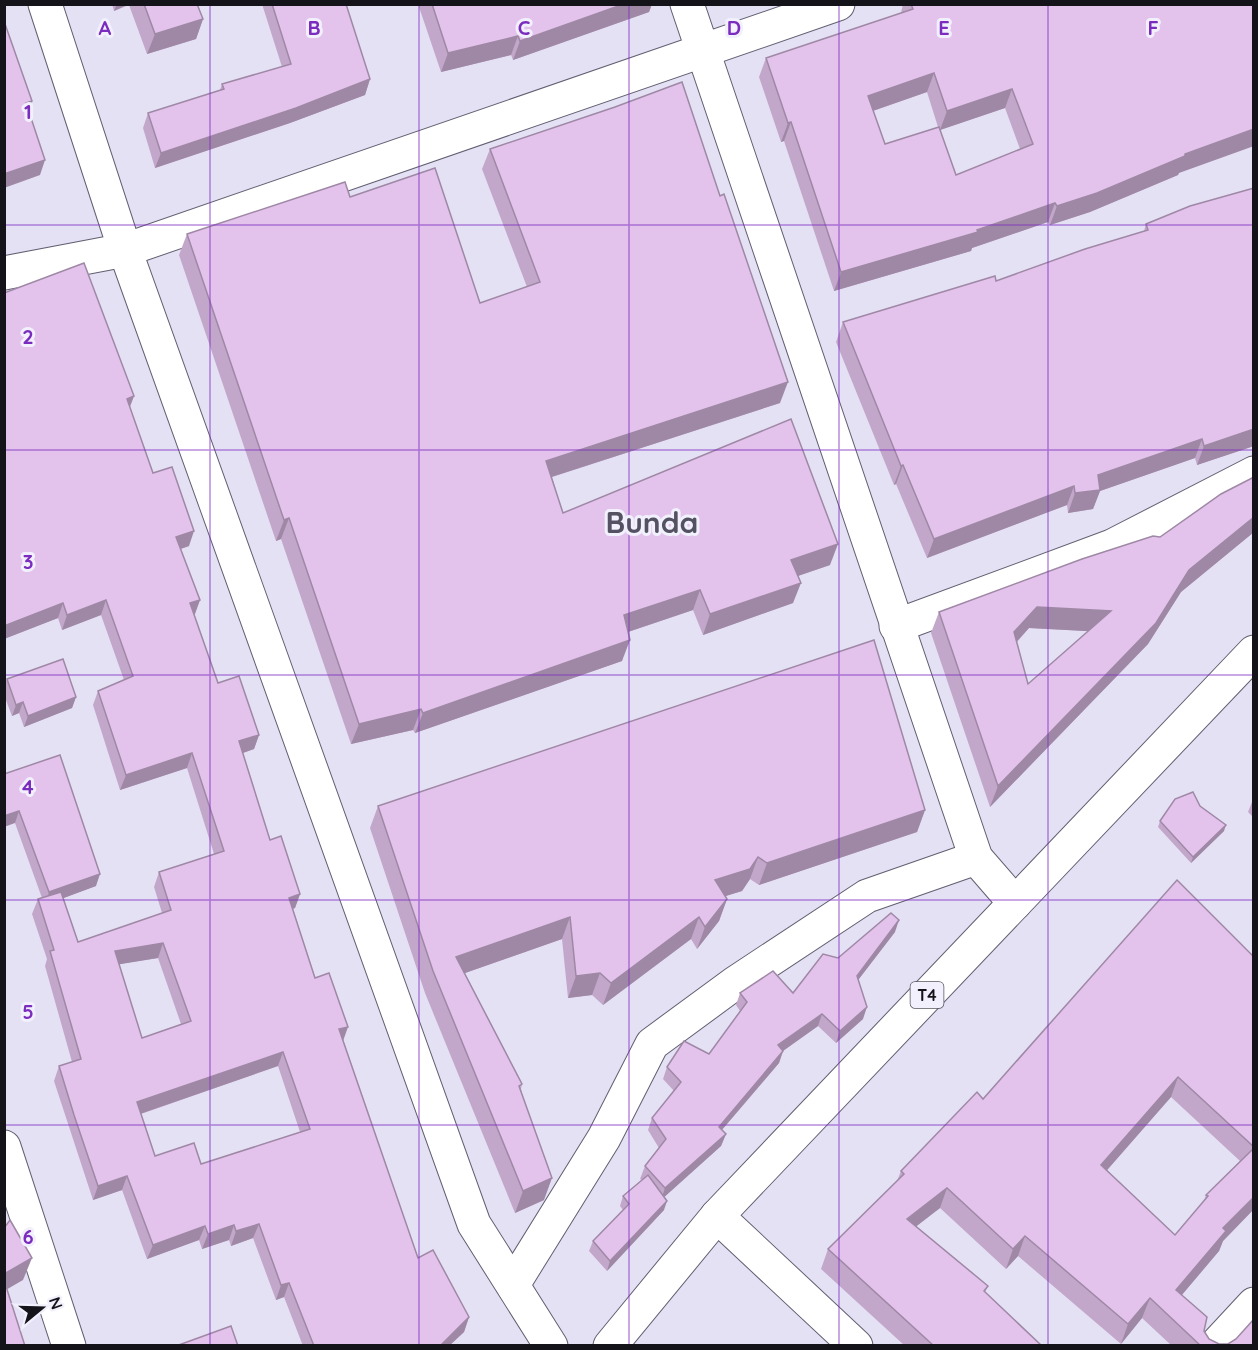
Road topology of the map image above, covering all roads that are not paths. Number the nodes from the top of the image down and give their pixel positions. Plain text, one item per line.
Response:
1 (45, 4) edge
2 (687, 4) edge
3 (838, 4) edge
4 (704, 51) junction
5 (125, 250) junction
6 (4, 273) edge
7 (1254, 473) edge
8 (896, 626) junction
9 (1254, 652) edge
10 (976, 858) junction
11 (1015, 903) junction
12 (4, 1147) edge
13 (717, 1216) junction
14 (514, 1283) junction
15 (1254, 1304) edge
16 (69, 1346) edge
17 (551, 1346) edge
18 (610, 1346) edge
19 (856, 1346) edge
20 (1215, 1346) edge

1 - 5 main road
2 - 4 main road
3 - 4 main road
4 - 5 main road
4 - 8 main road
5 - 6 main road
5 - 14 main road
7 - 8 main road
8 - 10 main road
9 - 11 main road, T4
10 - 11 main road
10 - 14 main road
11 - 13 main road, T4
12 - 16 main road
13 - 18 main road, T4
13 - 19 main road
14 - 17 main road
15 - 20 main road

